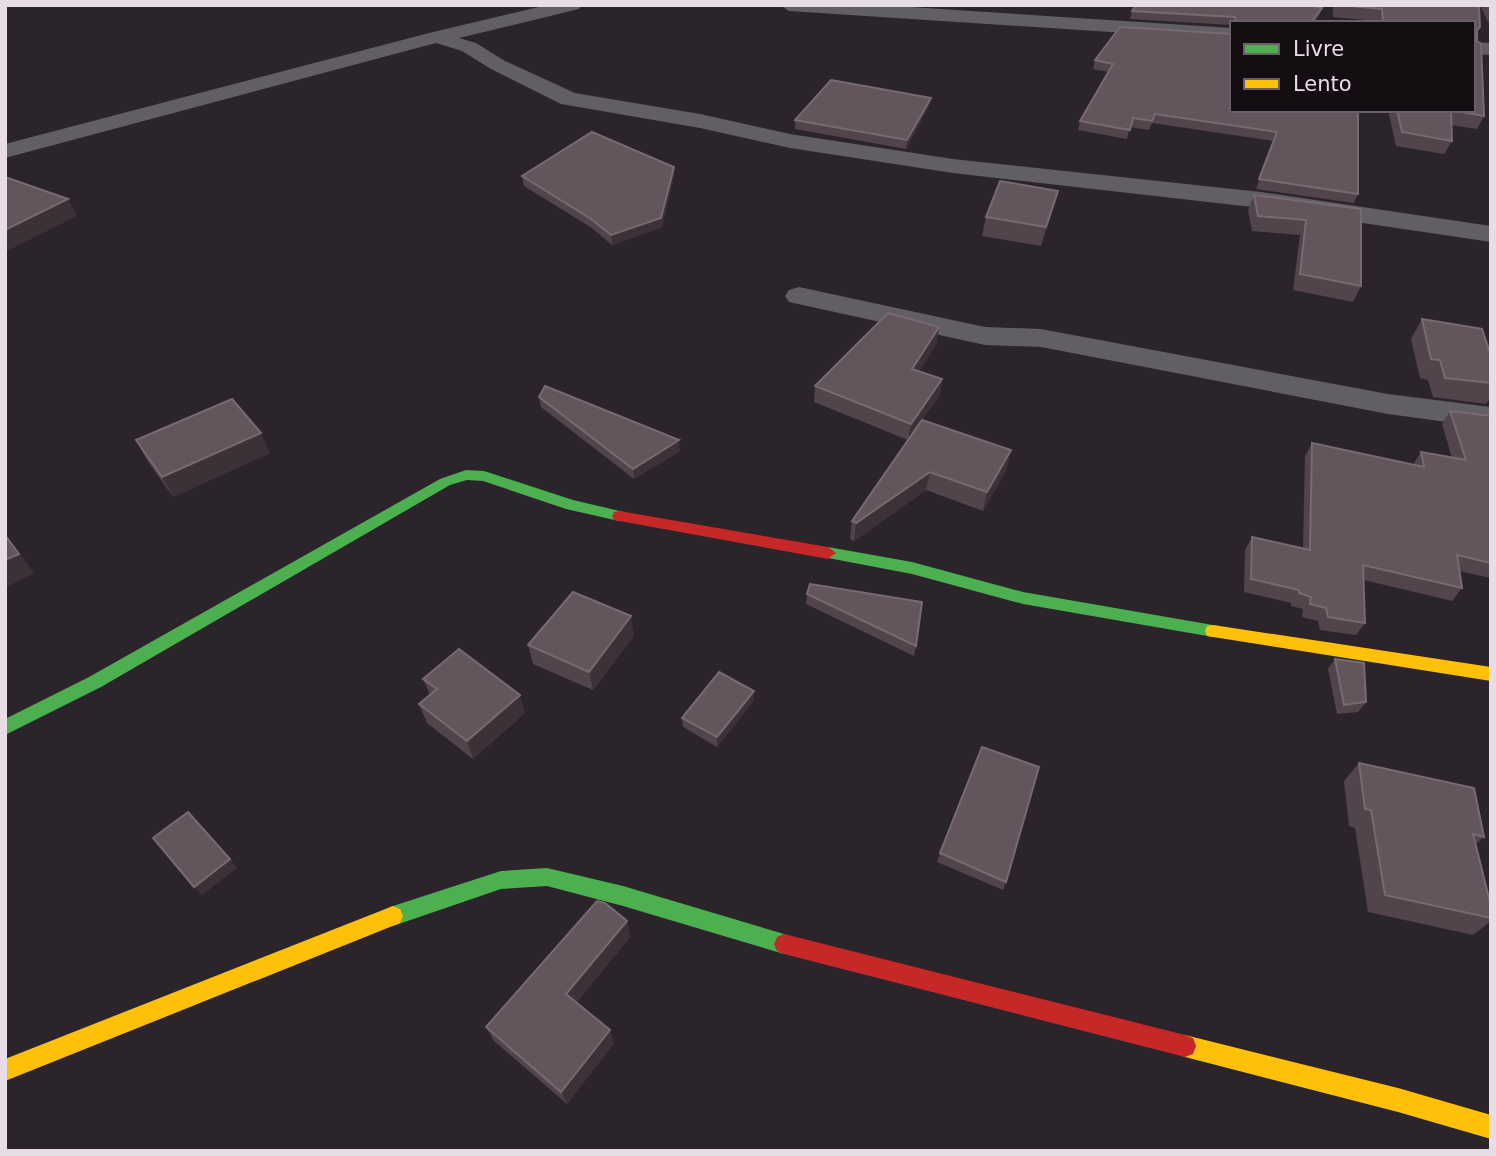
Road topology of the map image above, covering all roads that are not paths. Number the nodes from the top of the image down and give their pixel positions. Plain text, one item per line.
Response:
1 (572, 5) edge
2 (789, 5) edge
3 (1150, 5) edge
4 (1147, 29) junction
5 (1230, 34) edge
6 (436, 37) junction
7 (5, 151) edge
8 (1491, 234) edge
9 (799, 296) dead end
10 (1491, 418) edge
11 (1491, 674) edge
12 (5, 728) edge
13 (5, 1070) edge
14 (1491, 1127) edge

1 - 6 street
2 - 4 street
3 - 4 street
4 - 5 street
6 - 7 street
6 - 8 street
9 - 10 street
11 - 12 street
13 - 14 street

